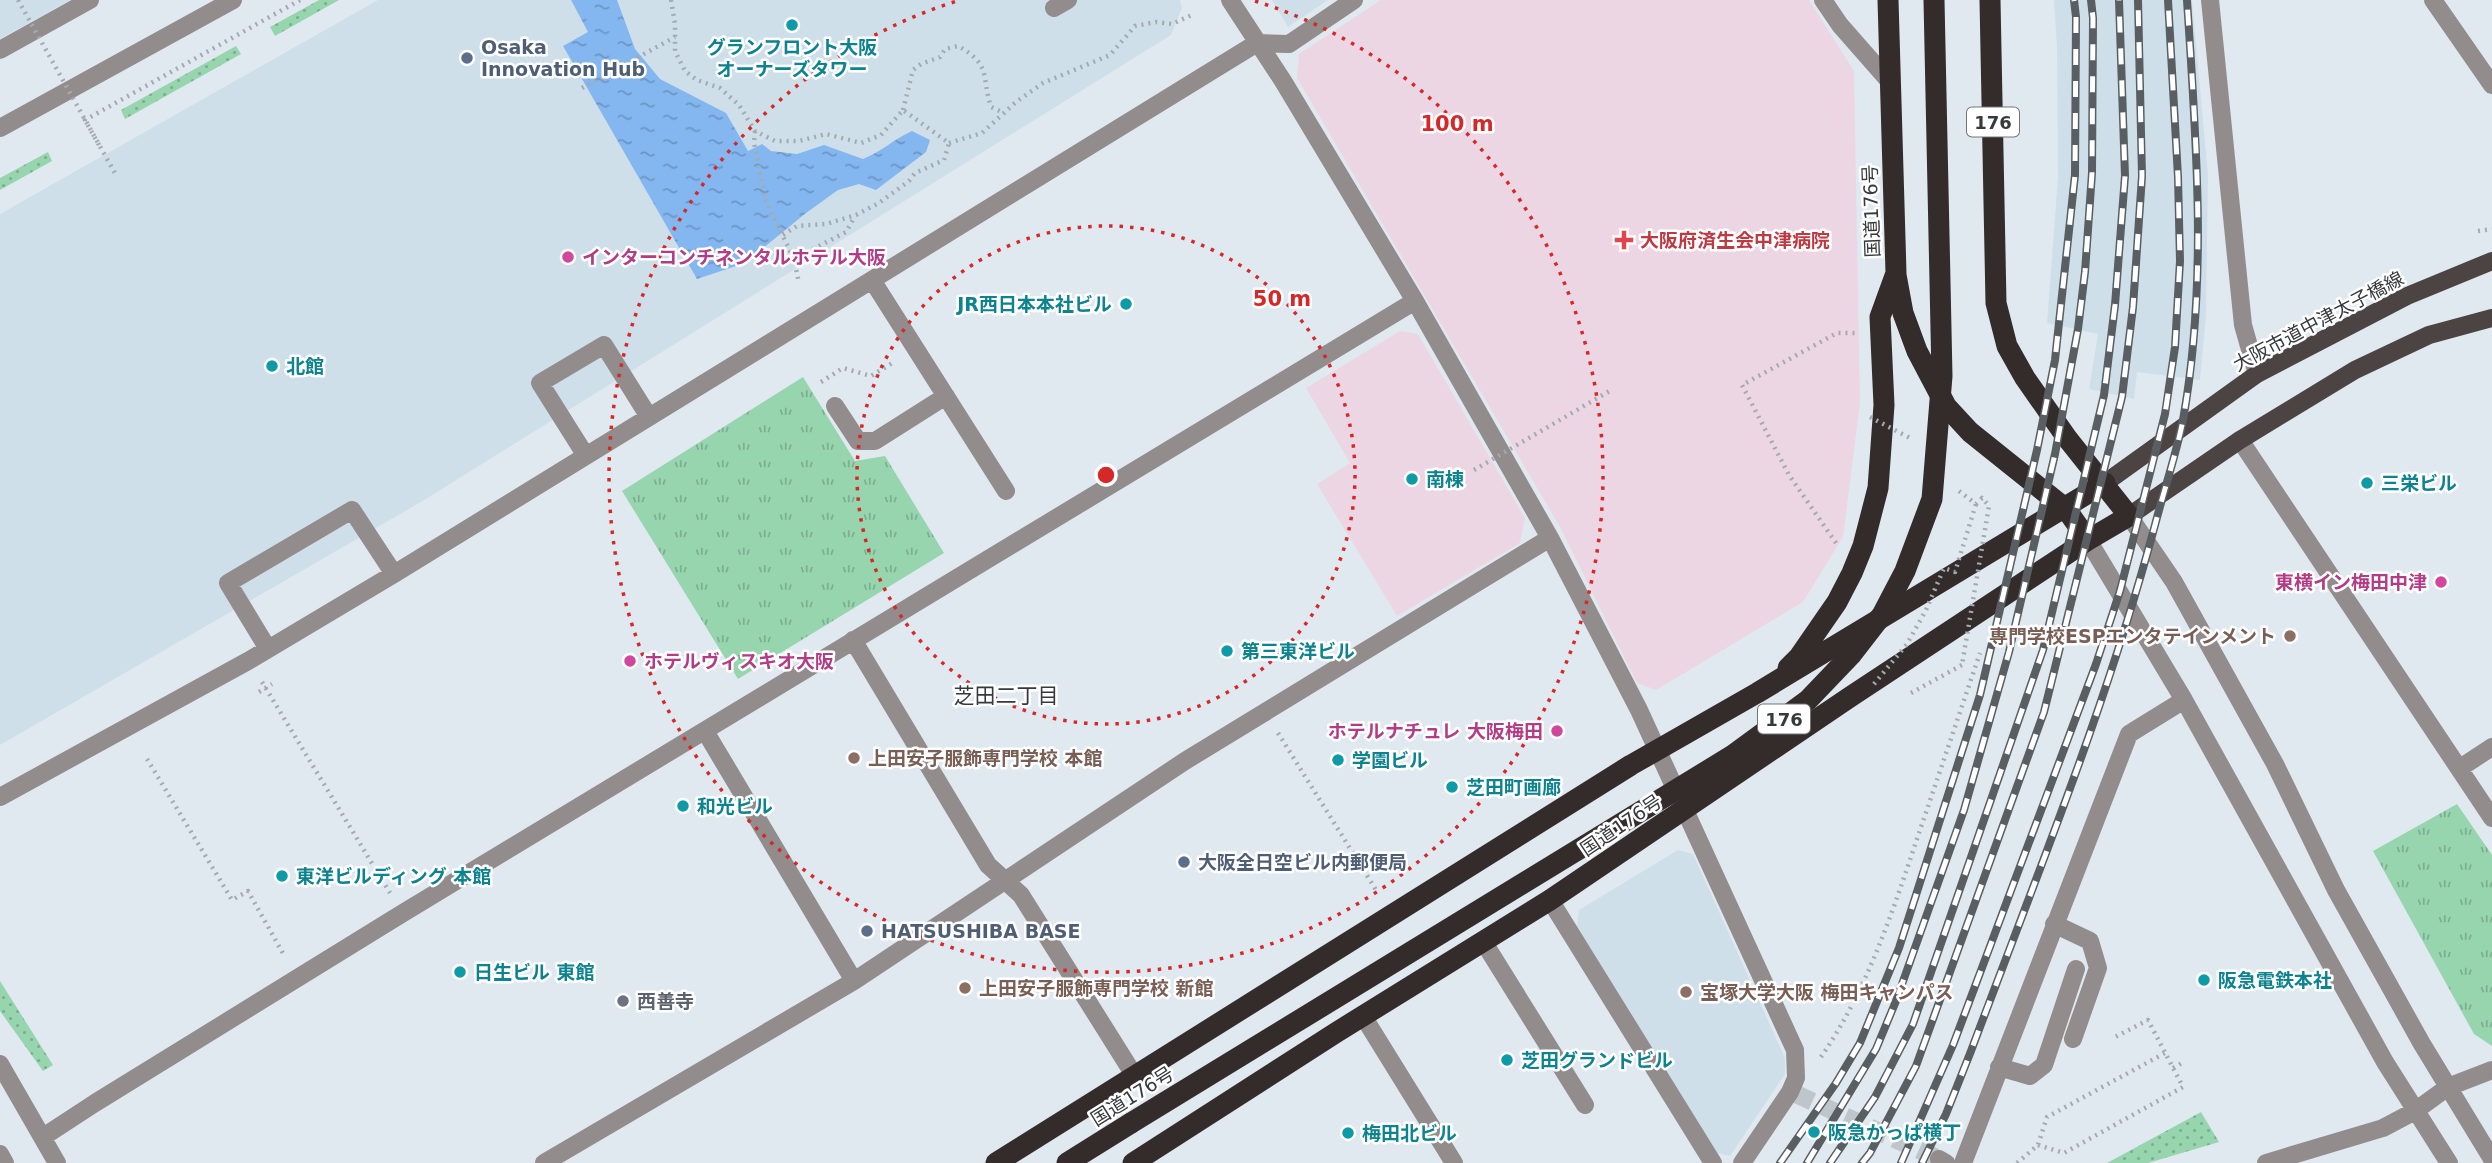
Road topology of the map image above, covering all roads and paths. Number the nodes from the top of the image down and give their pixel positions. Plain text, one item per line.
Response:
1 (18, 0) edge
2 (90, 0) edge
3 (233, 0) edge
4 (300, 0) edge
5 (671, 0) edge
6 (1230, 0) edge
7 (1354, 0) edge
8 (1824, 0) edge
9 (1888, 0) edge
10 (1934, 0) edge
11 (1990, 0) edge
12 (2210, 0) edge
13 (2432, 0) edge
14 (1195, 14) dead end
15 (675, 37) junction
16 (1257, 43) junction
17 (0, 50) edge
18 (1890, 82) junction
19 (2492, 85) edge
20 (582, 88) dead end
21 (906, 112) junction
22 (1004, 113) junction
23 (0, 128) edge
24 (755, 131) junction
25 (947, 141) junction
26 (99, 145) dead end
27 (116, 176) dead end
28 (856, 215) junction
29 (2492, 229) edge
30 (2478, 230) dead end
31 (783, 235) junction
32 (794, 259) junction
33 (2491, 260) edge
34 (1896, 273) junction
35 (872, 280) junction
36 (799, 283) dead end
37 (1415, 301) junction
38 (2492, 318) edge
39 (1865, 333) dead end
40 (916, 349) junction
41 (2257, 374) junction
42 (814, 387) dead end
43 (1613, 389) dead end
44 (946, 396) junction
45 (835, 406) dead end
46 (649, 417) junction
47 (2240, 440) junction
48 (586, 456) junction
49 (1474, 470) dead end
50 (2105, 483) junction
51 (1006, 491) dead end
52 (1976, 504) dead end
53 (2066, 509) junction
54 (2129, 516) junction
55 (1550, 538) junction
56 (2088, 540) junction
57 (1836, 544) dead end
58 (394, 574) junction
59 (853, 640) junction
60 (268, 649) junction
61 (1980, 653) dead end
62 (248, 660) junction
63 (1962, 664) dead end
64 (1775, 682) junction
65 (272, 684) dead end
66 (1874, 684) dead end
67 (265, 688) junction
68 (259, 692) dead end
69 (1908, 694) dead end
70 (2184, 700) junction
71 (1266, 714) junction
72 (705, 731) junction
73 (2492, 747) edge
74 (1658, 750) junction
75 (147, 759) dead end
76 (2460, 768) junction
77 (0, 797) edge
78 (1684, 809) junction
79 (2492, 818) edge
80 (1004, 880) junction
81 (1376, 890) dead end
82 (1550, 900) junction
83 (403, 913) junction
84 (2054, 924) junction
85 (1483, 941) junction
86 (2076, 969) dead end
87 (298, 979) junction
88 (854, 981) junction
89 (1363, 1016) junction
90 (2115, 1037) dead end
91 (2073, 1039) dead end
92 (2165, 1053) junction
93 (2184, 1062) dead end
94 (0, 1064) edge
95 (1999, 1067) junction
96 (2173, 1068) junction
97 (2492, 1070) edge
98 (1134, 1075) junction
99 (2448, 1087) junction
100 (1794, 1088) junction
101 (1585, 1105) dead end
102 (2415, 1111) junction
103 (43, 1137) junction
104 (2038, 1145) junction
105 (0, 1154) edge
106 (2492, 1159) edge
107 (5, 1163) edge
108 (57, 1163) edge
109 (544, 1163) edge
110 (996, 1163) edge
111 (1068, 1163) edge
112 (1133, 1163) edge
113 (1454, 1163) edge
114 (1713, 1163) edge
115 (1742, 1163) edge
116 (1963, 1163) edge
117 (2017, 1163) edge
118 (2266, 1163) edge
119 (2448, 1163) edge

1 - 27 path, bridge
2 - 17 street
3 - 23 street
4 - 26 path
5 - 15 path
6 - 16 street
7 - 16 street
8 - 18 street
9 - 18 highway, 国道176号 / 176
10 - 111 highway, 国道176号 / 176, bridge
11 - 50 highway, 176
12 - 41 street
13 - 19 street
14 - 22 path
15 - 20 path
15 - 24 path
16 - 35 street
16 - 37 street
18 - 34 highway, 国道176号 / 176
21 - 22 path
21 - 24 path
21 - 25 path
22 - 25 path
24 - 31 path
25 - 28 path
28 - 31 path
28 - 32 path
29 - 30 path
31 - 32 path
32 - 36 path
33 - 41 main road, 大阪市道中津太子橋線
34 - 53 highway, 176
34 - 64 highway, 国道176号 / 176
35 - 40 street
35 - 46 street
37 - 55 street
37 - 59 street
38 - 47 main road
39 - 57 path
40 - 42 path
40 - 44 street
41 - 50 main road, 大阪市道中津太子橋線
43 - 49 path, bridge
44 - 45 street
44 - 51 street
46 - 48 street
46 - 48 street
47 - 54 main road
47 - 76 street
48 - 58 street
50 - 53 highway, 国道176号 / 176
50 - 54 highway, 176
52 - 66 path, bridge
53 - 56 highway, 176
53 - 64 highway, 国道176号 / 176
54 - 56 highway, 国道176号 / 176
54 - 99 street
55 - 71 street
55 - 74 street
56 - 70 street
56 - 78 highway, 国道176号 / 176
58 - 60 street
58 - 60 street
59 - 72 street
59 - 80 street
60 - 62 street
61 - 100 path
62 - 67 path
62 - 77 street
63 - 69 path
64 - 74 highway, 国道176号 / 176
65 - 67 path
67 - 68 path
67 - 83 path
70 - 84 street
70 - 102 street
71 - 80 street
71 - 81 path
72 - 83 street
72 - 88 street
73 - 76 street
74 - 78 street
74 - 98 highway, 国道176号 / 176
75 - 87 path
76 - 79 street
78 - 82 highway, 国道176号 / 176
78 - 100 street
80 - 88 street
80 - 98 street
82 - 85 highway, 国道176号 / 176
82 - 114 street
83 - 87 street
84 - 91 street
84 - 95 street
85 - 89 highway, 国道176号 / 176
85 - 101 street
86 - 95 street
87 - 103 street
88 - 109 street
89 - 112 highway, 国道176号 / 176
89 - 113 street
90 - 92 path
92 - 96 path
92 - 104 path
93 - 96 path
94 - 103 street
95 - 116 street
96 - 104 path
97 - 99 street
98 - 110 highway, 国道176号 / 176
99 - 102 street
99 - 106 street
100 - 115 street
102 - 118 street
102 - 119 street
103 - 108 street
104 - 117 path
105 - 107 street

